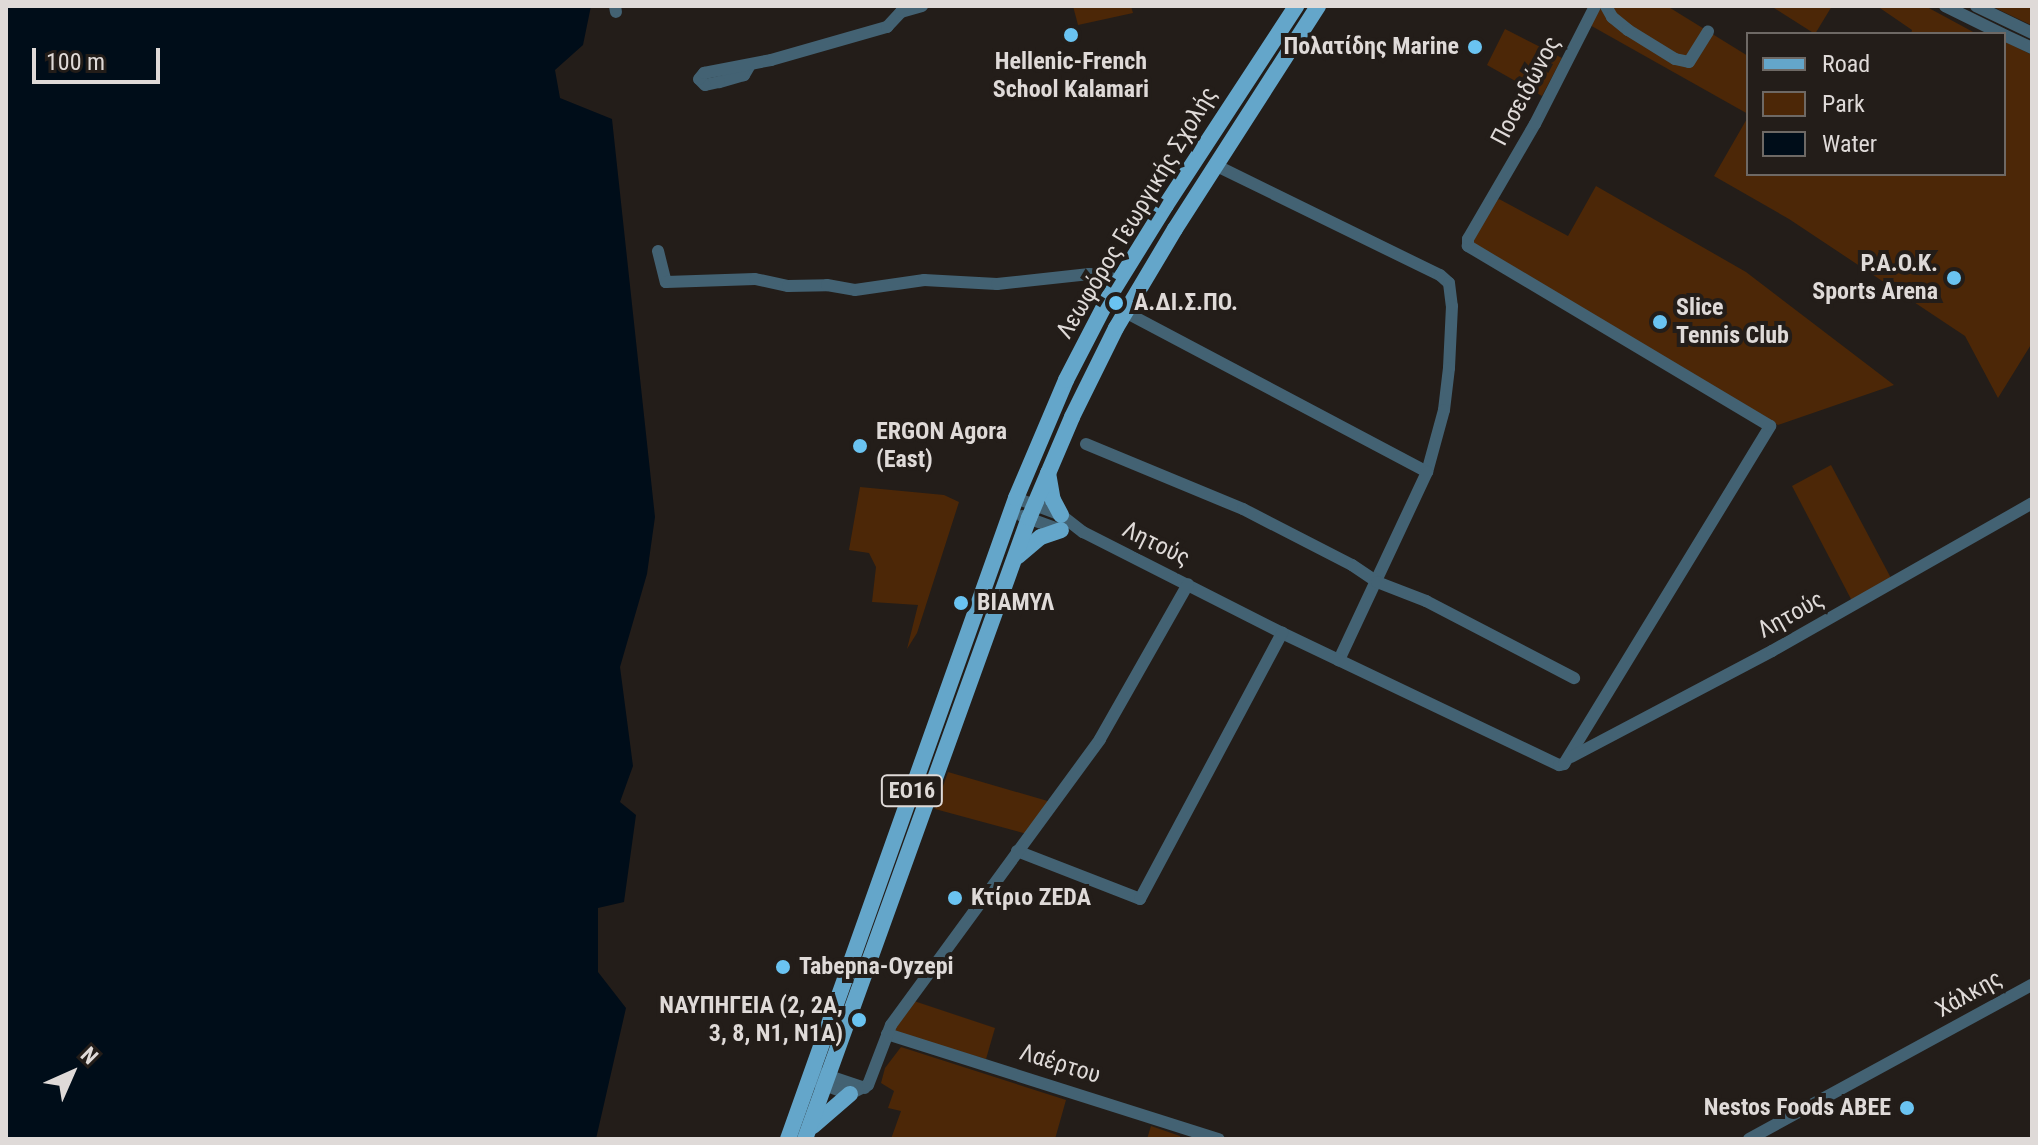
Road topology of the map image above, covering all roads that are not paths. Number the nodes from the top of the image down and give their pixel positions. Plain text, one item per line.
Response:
1 (922, 6) edge
2 (1296, 6) edge
3 (1318, 6) edge
4 (1595, 6) edge
5 (1606, 6) edge
6 (1945, 6) edge
7 (1976, 6) edge
8 (1708, 31) dead end
9 (1999, 32) edge
10 (2032, 33) edge
11 (2006, 35) edge
12 (2032, 48) edge
13 (750, 65) dead end
14 (1215, 165) junction
15 (658, 251) dead end
16 (1119, 280) junction
17 (1125, 312) junction
18 (1086, 444) dead end
19 (1427, 472) junction
20 (1048, 473) junction
21 (2032, 503) edge
22 (1014, 505) junction
23 (1032, 512) junction
24 (1061, 522) junction
25 (1014, 560) junction
26 (1377, 582) junction
27 (1188, 584) junction
28 (1282, 633) junction
29 (1339, 660) junction
30 (1574, 678) dead end
31 (1568, 758) junction
32 (1017, 851) junction
33 (2032, 985) edge
34 (887, 1034) junction
35 (818, 1078) junction
36 (858, 1091) junction
37 (806, 1136) edge
38 (788, 1139) edge
39 (1219, 1139) edge
40 (1749, 1139) edge

1 - 13 street
2 - 16 main road, Λεωφόρος Γεωργικής Σχολής / ΕΟ16
3 - 14 main road, Λεωφόρος Γεωργικής Σχολής / ΕΟ16
4 - 31 street, Ποσειδώνος
5 - 8 street
6 - 9 street
7 - 10 street
11 - 12 street
14 - 17 main road, Λεωφόρος Γεωργικής Σχολής / ΕΟ16
14 - 19 street
15 - 16 street
16 - 22 main road, Λεωφόρος Γεωργικής Σχολής / ΕΟ16
17 - 19 street
17 - 20 main road, Λεωφόρος Γεωργικής Σχολής / ΕΟ16
18 - 26 street
19 - 26 street
20 - 23 main road, ΕΟ16
20 - 24 main road
21 - 31 street, Λητούς
22 - 23 street, Λητούς
22 - 35 main road, Λεωφόρος Γεωργικής Σχολής / ΕΟ16
23 - 24 street, Λητούς
23 - 25 main road, ΕΟ16
24 - 25 main road
24 - 27 street, Λητούς
25 - 35 main road, Λεωφόρος Γεωργικής Σχολής / ΕΟ16
26 - 29 street
26 - 30 street
27 - 28 street, Λητούς
27 - 32 street
28 - 29 street, Λητούς
28 - 32 street
29 - 31 street, Λητούς
32 - 34 street
33 - 40 street, Χάλκης
34 - 36 street
34 - 39 street, Λαέρτου
35 - 36 street
35 - 37 main road, Λεωφόρος Γεωργικής Σχολής / ΕΟ16
35 - 38 main road, Λεωφόρος Γεωργικής Σχολής / ΕΟ16
36 - 37 main road

